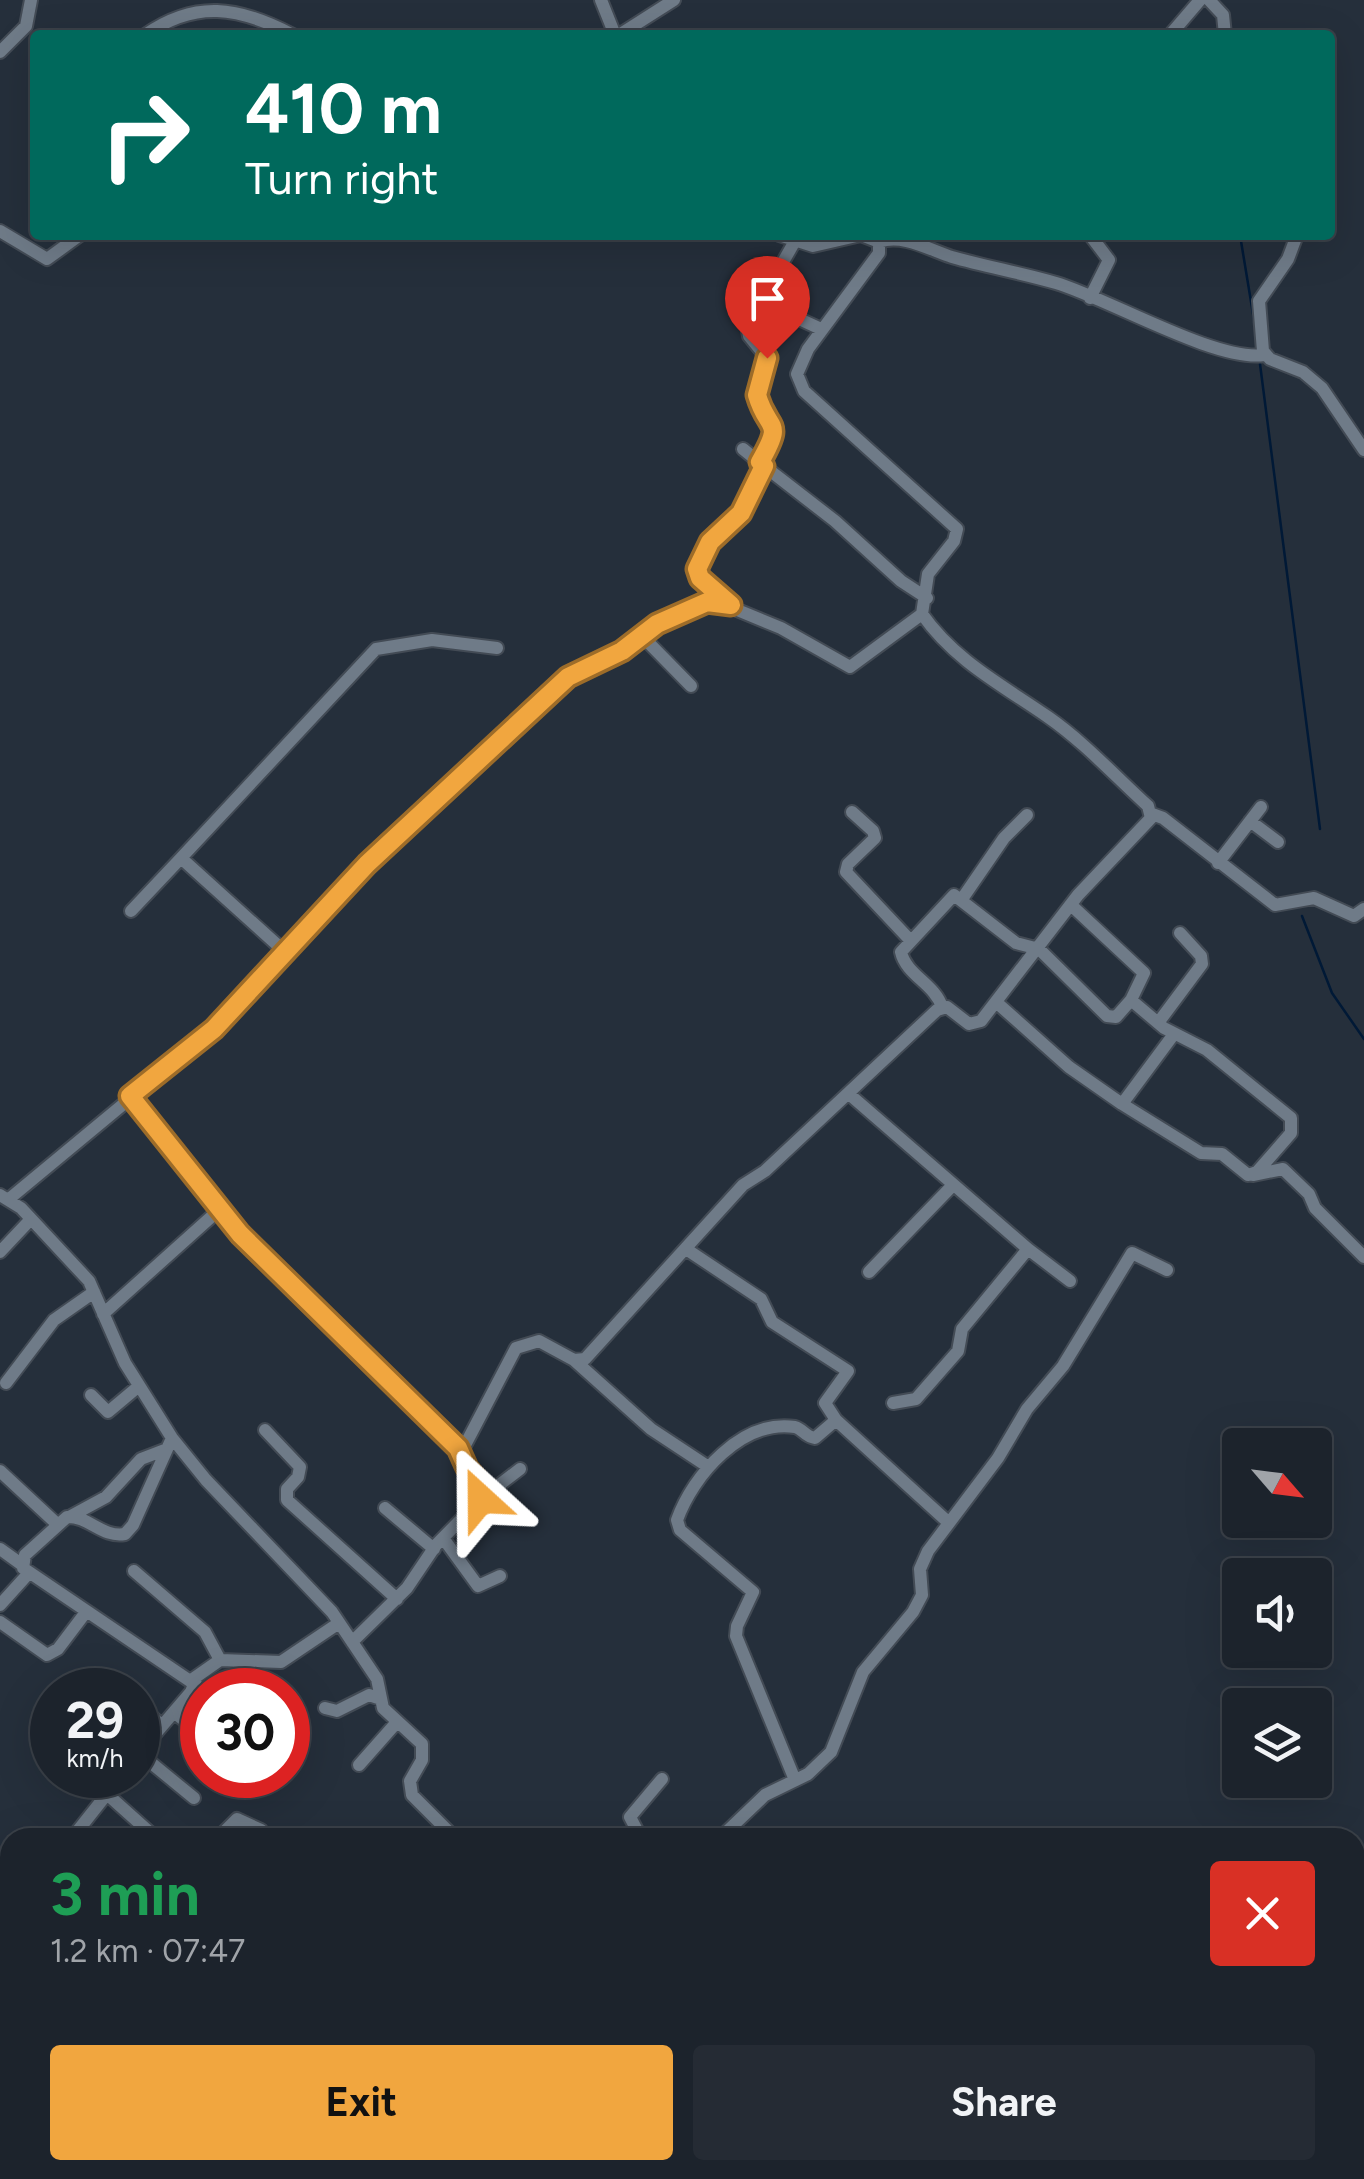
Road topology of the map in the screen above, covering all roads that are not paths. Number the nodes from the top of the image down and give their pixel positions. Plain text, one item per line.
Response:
1 (31, 0) edge
2 (601, 0) edge
3 (674, 0) edge
4 (1200, 0) edge
5 (211, 1) edge
6 (1218, 3) edge
7 (151, 30) edge
8 (283, 30) edge
9 (615, 30) edge
10 (625, 30) edge
11 (1174, 30) edge
12 (1226, 30) edge
13 (0, 52) edge
14 (0, 230) edge
15 (73, 240) edge
16 (792, 240) edge
17 (844, 240) edge
18 (875, 240) edge
19 (893, 240) edge
20 (903, 240) edge
21 (1094, 240) edge
22 (1294, 240) edge
23 (795, 241) junction
24 (880, 242) junction
25 (1090, 298) junction
26 (760, 301) junction
27 (822, 329) junction
28 (1264, 355) junction
29 (743, 449) dead end
30 (1364, 450) edge
31 (762, 464) junction
32 (927, 598) junction
33 (731, 605) junction
34 (922, 614) junction
35 (641, 635) junction
36 (498, 648) dead end
37 (691, 686) dead end
38 (1261, 807) dead end
39 (852, 812) dead end
40 (1152, 814) junction
41 (1027, 815) dead end
42 (1250, 821) junction
43 (1278, 842) dead end
44 (180, 858) junction
45 (1218, 863) junction
46 (962, 899) junction
47 (1071, 905) junction
48 (1364, 909) edge
49 (131, 912) dead end
50 (1180, 933) dead end
51 (910, 940) junction
52 (1039, 949) junction
53 (284, 952) junction
54 (1130, 1000) junction
55 (996, 1002) junction
56 (942, 1007) junction
57 (1158, 1023) junction
58 (1174, 1034) junction
59 (849, 1094) junction
60 (130, 1096) junction
61 (1122, 1104) junction
62 (1252, 1175) junction
63 (953, 1185) junction
64 (4, 1197) edge
65 (220, 1209) junction
66 (31, 1219) junction
67 (686, 1249) junction
68 (1028, 1249) junction
69 (0, 1252) edge
70 (1364, 1256) edge
71 (1167, 1270) dead end
72 (869, 1272) dead end
73 (1070, 1281) dead end
74 (94, 1292) junction
75 (103, 1314) junction
76 (574, 1360) junction
77 (6, 1383) dead end
78 (139, 1386) junction
79 (91, 1395) dead end
80 (893, 1403) dead end
81 (836, 1420) junction
82 (265, 1430) dead end
83 (170, 1444) junction
84 (462, 1456) junction
85 (708, 1466) junction
86 (520, 1469) dead end
87 (0, 1471) edge
88 (481, 1499) junction
89 (385, 1508) dead end
90 (71, 1516) junction
91 (949, 1523) junction
92 (57, 1524) junction
93 (438, 1544) junction
94 (0, 1549) edge
95 (24, 1569) junction
96 (134, 1570) dead end
97 (500, 1576) dead end
98 (397, 1600) junction
99 (0, 1606) edge
100 (86, 1612) junction
101 (0, 1622) edge
102 (339, 1623) junction
103 (352, 1642) junction
104 (220, 1660) junction
105 (210, 1668) edge
106 (180, 1676) edge
107 (380, 1699) junction
108 (180, 1705) edge
109 (325, 1708) dead end
110 (174, 1712) junction
111 (180, 1717) edge
112 (397, 1722) junction
113 (162, 1726) joint
114 (160, 1728) edge
115 (359, 1765) dead end
116 (160, 1771) edge
117 (662, 1779) dead end
118 (795, 1780) junction
119 (180, 1787) edge
120 (105, 1798) edge
121 (112, 1798) edge
122 (82, 1828) edge
123 (145, 1828) edge
124 (228, 1828) edge
125 (257, 1828) edge
126 (445, 1828) edge
127 (633, 1828) edge
128 (730, 1828) edge

1 - 13 street
2 - 9 street
3 - 10 street
4 - 11 street
5 - 7 street
5 - 8 street
6 - 12 street
14 - 15 street
16 - 23 street
17 - 23 street
18 - 24 street
19 - 24 street
20 - 25 street
21 - 25 street
22 - 28 street
23 - 26 street
24 - 27 street
25 - 28 street
26 - 27 street
26 - 31 street
27 - 32 street
28 - 30 street
29 - 31 street
31 - 32 street
31 - 33 street
32 - 34 street
33 - 34 street
33 - 35 street
34 - 40 street
35 - 37 street
35 - 53 street
36 - 44 street
38 - 42 street
39 - 51 street
40 - 45 street
40 - 47 street
41 - 46 street
42 - 43 street
42 - 45 street
44 - 49 street
44 - 53 street
45 - 48 street
46 - 51 street
46 - 52 street
47 - 52 street
47 - 54 street
50 - 57 street
51 - 56 street
52 - 54 street
52 - 55 street
53 - 60 street
54 - 57 street
55 - 56 street
55 - 61 street
56 - 59 street
57 - 58 street
58 - 61 street
58 - 62 street
59 - 63 street
59 - 67 street
60 - 64 street
60 - 65 street
61 - 62 street
62 - 70 street
63 - 68 street
63 - 72 street
64 - 66 street
65 - 75 street
65 - 84 street
66 - 69 street
66 - 74 street
67 - 76 street
67 - 81 street
68 - 73 street
68 - 80 street
71 - 91 street
74 - 75 street
74 - 77 street
75 - 78 street
76 - 84 street
76 - 85 street
78 - 79 street
78 - 83 street
81 - 85 street
81 - 91 street
82 - 98 street
83 - 90 street
83 - 90 street
83 - 102 street
84 - 88 street
85 - 118 street
86 - 88 street
87 - 92 street
88 - 93 street
89 - 93 street
90 - 92 street
91 - 118 street
92 - 95 street
93 - 97 street
93 - 98 street
94 - 95 street
95 - 99 street
95 - 100 street
96 - 104 street
98 - 103 street
100 - 101 street
100 - 106 street
102 - 103 street
102 - 104 street
103 - 107 street
104 - 105 street
107 - 109 street
107 - 112 street
108 - 110 street
110 - 111 street
110 - 113 street
112 - 115 street
112 - 126 street
113 - 114 street
116 - 119 street
117 - 127 street
118 - 128 street
120 - 122 street
121 - 123 street
124 - 125 street

